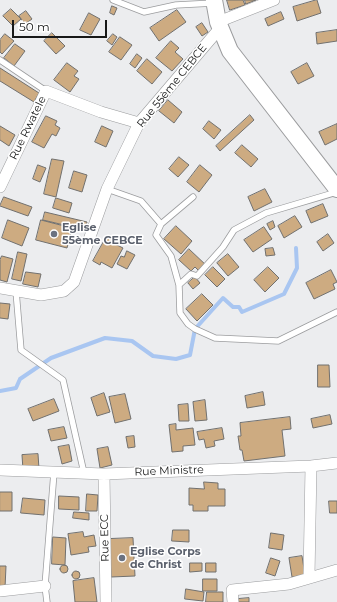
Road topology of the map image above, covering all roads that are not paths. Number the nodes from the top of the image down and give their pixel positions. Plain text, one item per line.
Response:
1 (113, 0) edge
2 (274, 0) edge
3 (214, 1) edge
4 (219, 25) junction
5 (0, 60) edge
6 (46, 91) junction
7 (139, 123) junction
8 (0, 187) edge
9 (337, 188) edge
10 (107, 189) junction
11 (337, 192) edge
12 (193, 198) dead end
13 (161, 224) junction
14 (179, 285) junction
15 (0, 288) edge
16 (16, 291) junction
17 (337, 312) edge
18 (337, 463) edge
19 (312, 466) junction
20 (0, 469) edge
21 (54, 472) junction
22 (84, 473) junction
23 (104, 474) junction
24 (337, 570) edge
25 (309, 577) junction
26 (45, 586) junction
27 (0, 592) edge
28 (47, 602) edge
29 (106, 602) edge
30 (233, 602) edge

1 - 3 lane
2 - 4 street
3 - 4 street
4 - 7 street, Rue 55ème CEBCE
4 - 9 street
5 - 6 lane
6 - 7 street
6 - 8 street, Rue Rwatele
7 - 10 street, Rue 55ème CEBCE
10 - 13 lane
10 - 16 street, Rue 55ème CEBCE
11 - 14 lane
12 - 13 lane
13 - 14 lane
14 - 17 lane
15 - 16 street
16 - 22 lane
18 - 19 street, Rue Ministre
19 - 23 street, Rue Ministre
19 - 25 street
20 - 21 street, Rue Ministre
21 - 22 street, Rue Ministre
21 - 26 lane
22 - 23 street, Rue Ministre
23 - 29 street, Rue ECC
24 - 25 street
25 - 30 street
26 - 27 street
26 - 28 lane

